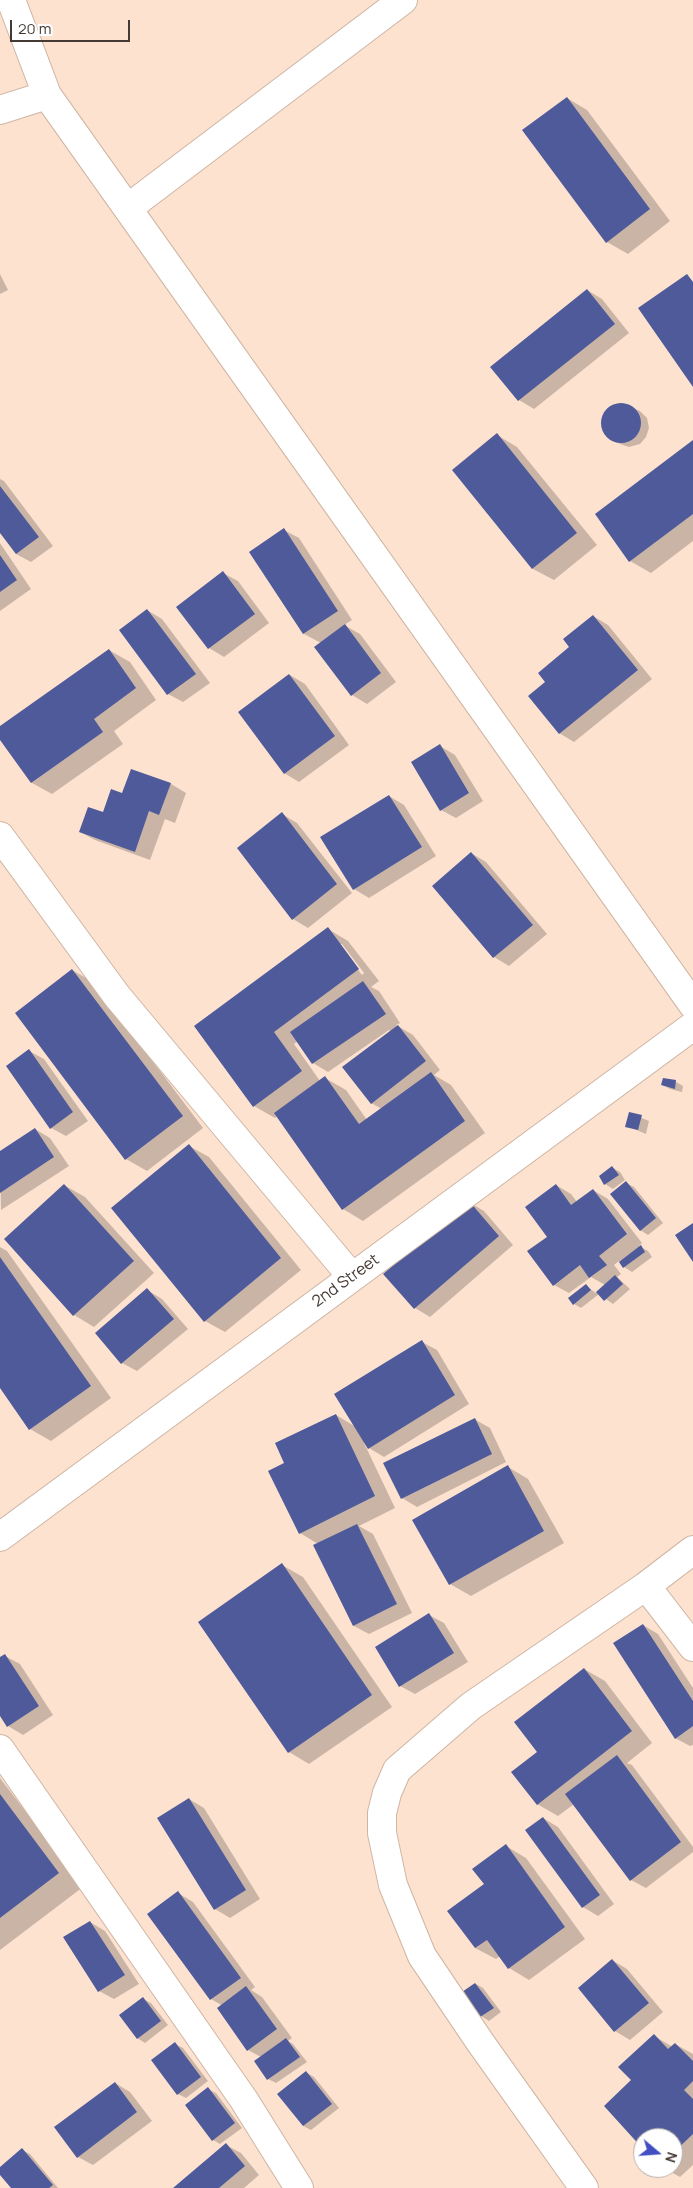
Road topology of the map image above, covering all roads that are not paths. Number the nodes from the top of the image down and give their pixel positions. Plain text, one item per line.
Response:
1 (11, 0) edge
2 (403, 0) edge
3 (47, 95) junction
4 (0, 110) edge
5 (128, 208) junction
6 (0, 836) edge
7 (693, 1005) edge
8 (693, 1026) edge
9 (352, 1277) junction
10 (0, 1537) edge
11 (693, 1550) edge
12 (646, 1586) junction
13 (693, 1647) edge
14 (0, 1749) edge
15 (299, 2188) edge
16 (584, 2188) edge

1 - 3 street
2 - 5 street
3 - 4 street
3 - 5 street
5 - 7 street
6 - 9 street
8 - 9 street, 2nd Street
9 - 10 street, 2nd Street
11 - 12 street
12 - 13 street
12 - 16 street
14 - 15 street

